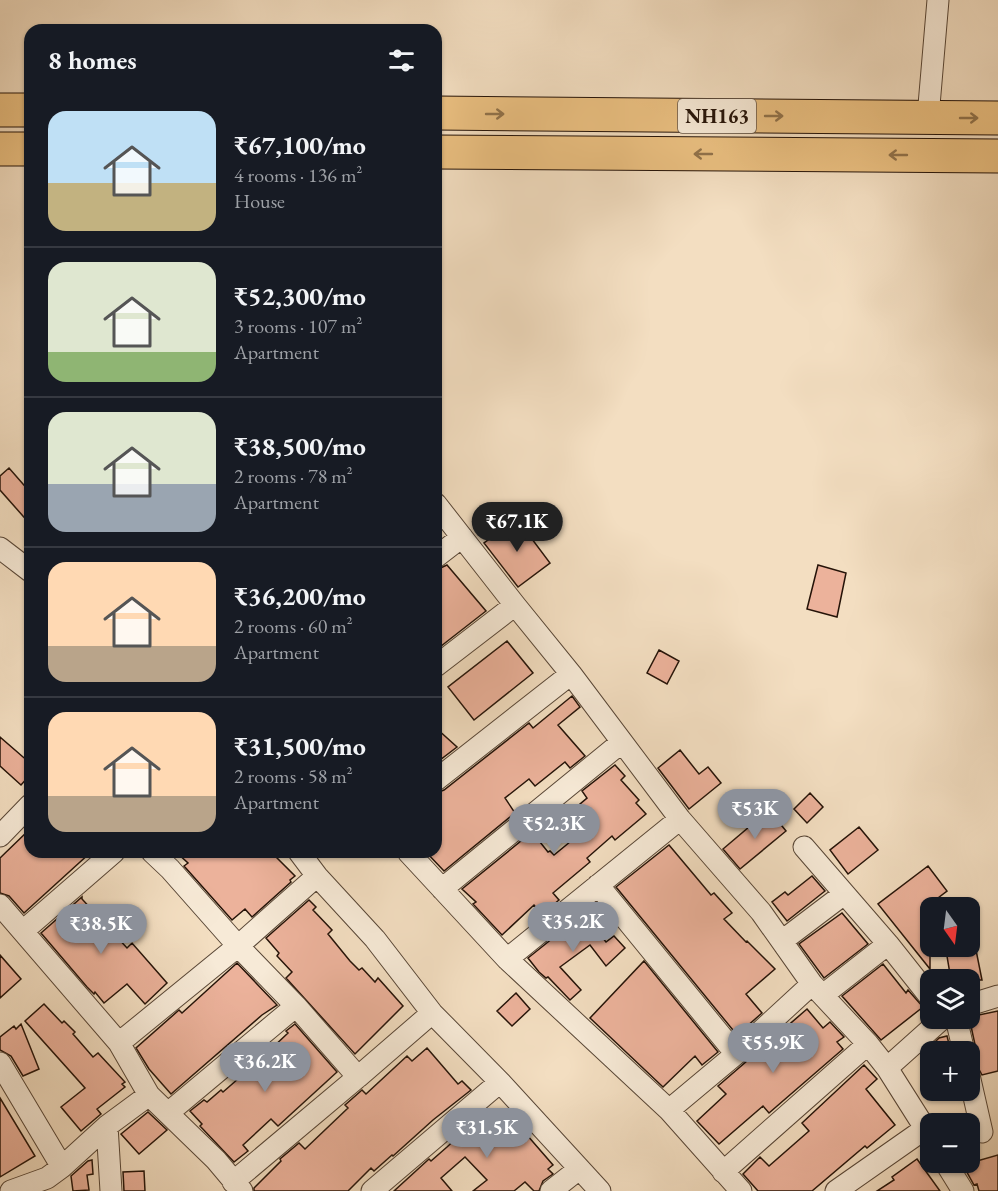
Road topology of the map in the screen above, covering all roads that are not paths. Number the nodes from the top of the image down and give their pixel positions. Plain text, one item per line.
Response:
1 (938, 0) edge
2 (0, 110) edge
3 (24, 110) edge
4 (442, 113) edge
5 (928, 117) junction
6 (998, 118) edge
7 (0, 149) edge
8 (24, 149) edge
9 (442, 152) edge
10 (998, 156) edge
11 (442, 512) edge
12 (462, 537) junction
13 (0, 548) edge
14 (442, 552) edge
15 (24, 566) edge
16 (515, 605) junction
17 (442, 661) edge
18 (572, 674) junction
19 (622, 742) junction
20 (442, 775) edge
21 (24, 812) edge
22 (680, 819) junction
23 (0, 836) edge
24 (804, 847) dead end
25 (107, 858) edge
26 (158, 858) edge
27 (304, 858) edge
28 (414, 858) edge
29 (317, 876) junction
30 (598, 885) junction
31 (442, 889) junction
32 (844, 894) junction
33 (0, 905) edge
34 (23, 931) junction
35 (782, 941) junction
36 (888, 944) junction
37 (237, 946) junction
38 (507, 959) junction
39 (920, 984) edge
40 (818, 989) junction
41 (998, 996) edge
42 (980, 1002) edge
43 (296, 1006) junction
44 (432, 1013) junction
45 (930, 1029) edge
46 (119, 1043) junction
47 (868, 1044) junction
48 (736, 1054) junction
49 (0, 1063) edge
50 (886, 1068) junction
51 (358, 1077) junction
52 (500, 1082) junction
53 (149, 1095) junction
54 (975, 1101) edge
55 (669, 1110) junction
56 (168, 1113) junction
57 (920, 1120) edge
58 (108, 1126) junction
59 (983, 1132) edge
60 (920, 1137) edge
61 (62, 1167) junction
62 (579, 1169) junction
63 (723, 1172) junction
64 (952, 1173) edge
65 (238, 1187) edge
66 (11, 1191) edge
67 (111, 1191) edge
68 (372, 1191) edge
69 (551, 1191) edge
70 (600, 1191) edge
71 (741, 1191) edge
72 (836, 1191) edge
73 (963, 1191) edge

1 - 5 street
2 - 3 highway
4 -> 5 highway, NH163
5 -> 6 highway, NH163
7 - 8 highway
10 -> 9 highway, NH163
11 - 12 street
12 - 14 street
12 - 16 street
13 - 15 street
16 - 17 street
16 - 18 street
18 - 19 street
18 - 20 street
19 - 22 street
19 - 31 street
21 - 23 street
22 - 30 street
22 - 35 street
24 - 32 street
25 - 34 street
26 - 37 street
27 - 29 street
28 - 31 street
29 - 37 street
29 - 44 street
30 - 38 street
30 - 48 street
31 - 38 street
32 - 35 street
32 - 36 street
33 - 34 street
34 - 46 street
35 - 40 street
36 - 39 street
36 - 40 street
37 - 43 street
37 - 46 street
38 - 55 street
40 - 47 street
40 - 48 street
41 - 42 street
43 - 51 street
43 - 56 street
44 - 51 street
44 - 52 street
45 - 50 street
46 - 53 street
47 - 50 street
47 - 63 street
48 - 55 street
49 - 61 street
50 - 57 street
51 - 65 street
52 - 62 street
52 - 68 street
53 - 56 street
53 - 58 street
54 - 59 street
55 - 63 street
56 - 65 street
58 - 61 street
58 - 67 street
60 - 72 street
61 - 66 street
62 - 69 street
62 - 70 street
63 - 71 street
64 - 73 street

